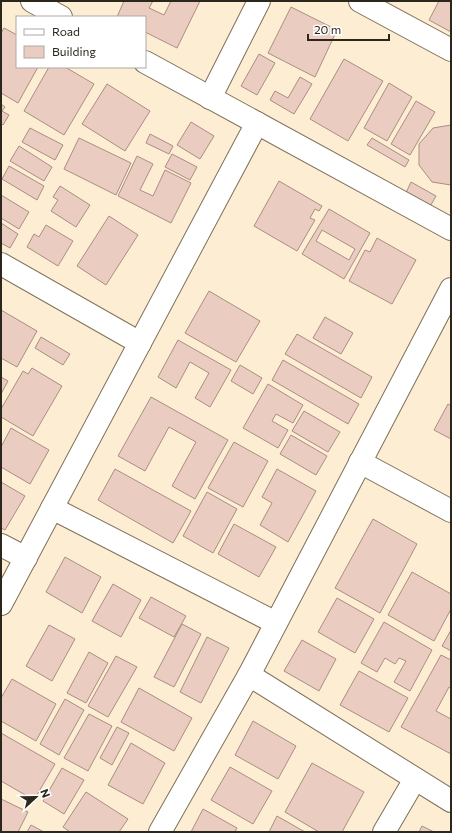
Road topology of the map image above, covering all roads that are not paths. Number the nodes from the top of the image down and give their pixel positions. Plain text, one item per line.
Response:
1 (32, 1) edge
2 (259, 1) edge
3 (360, 1) edge
4 (59, 16) edge
5 (451, 50) edge
6 (146, 63) edge
7 (210, 98) junction
8 (257, 123) junction
9 (451, 229) edge
10 (1, 264) edge
11 (451, 289) edge
12 (140, 342) junction
13 (360, 462) junction
14 (52, 508) junction
15 (451, 511) edge
16 (1, 545) edge
17 (26, 558) junction
18 (1, 604) edge
19 (276, 622) junction
20 (249, 675) junction
21 (415, 778) junction
22 (451, 801) edge
23 (160, 832) edge
24 (384, 832) edge

1 - 4 street
2 - 7 street
3 - 5 street
6 - 7 street
7 - 8 street
8 - 9 street
8 - 12 street
10 - 12 street
11 - 13 street
12 - 14 street
13 - 15 street
13 - 19 street
14 - 17 street
14 - 19 street
16 - 17 street
17 - 18 street
19 - 20 street
20 - 21 street
20 - 23 street
21 - 22 street
21 - 24 street

